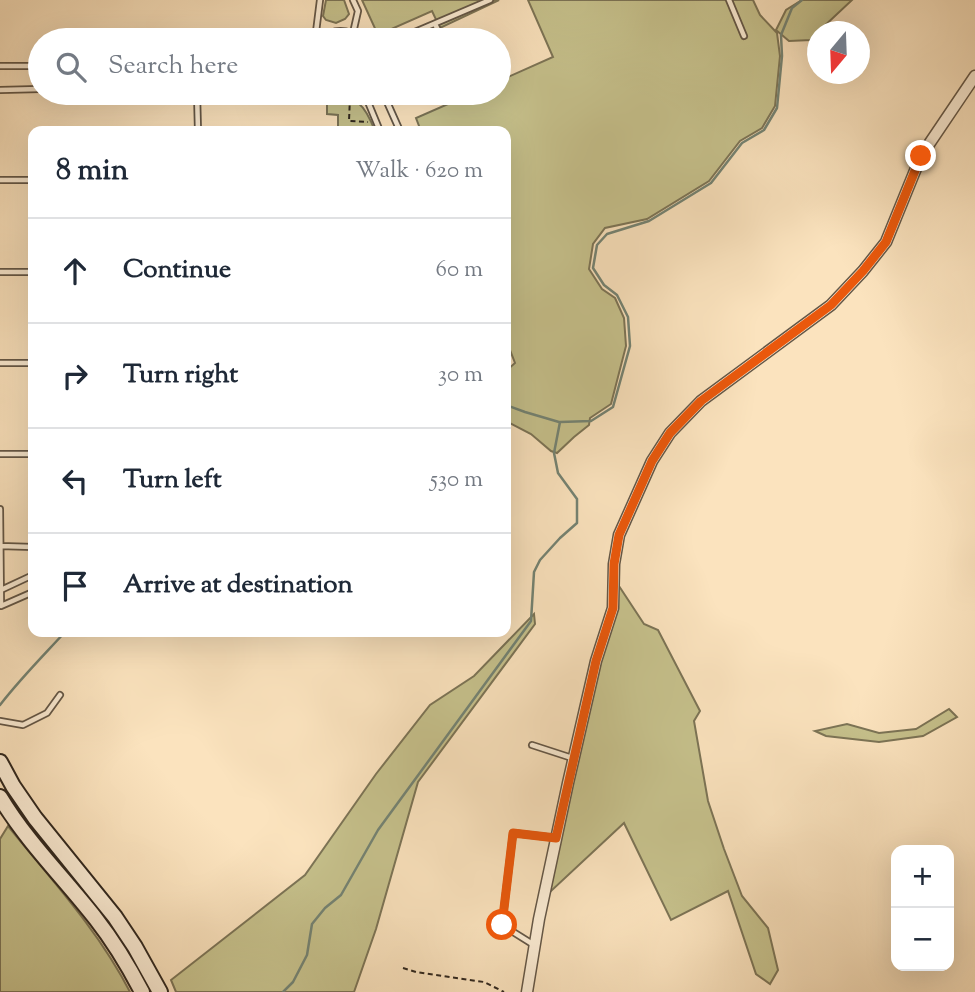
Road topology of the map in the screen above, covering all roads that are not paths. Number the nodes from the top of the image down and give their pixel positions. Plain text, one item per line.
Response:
1 (320, 0) edge
2 (353, 0) edge
3 (490, 0) edge
4 (729, 0) edge
5 (435, 24) junction
6 (318, 28) edge
7 (354, 28) edge
8 (425, 28) edge
9 (437, 28) edge
10 (744, 36) dead end
11 (0, 66) edge
12 (28, 66) edge
13 (975, 76) edge
14 (28, 89) edge
15 (0, 90) edge
16 (197, 105) edge
17 (369, 105) edge
18 (388, 105) edge
19 (198, 126) edge
20 (378, 126) edge
21 (398, 126) edge
22 (0, 180) edge
23 (28, 180) edge
24 (0, 272) edge
25 (28, 272) edge
26 (0, 363) edge
27 (28, 363) edge
28 (0, 454) edge
29 (28, 454) edge
30 (0, 509) edge
31 (1, 547) edge
32 (28, 547) edge
33 (28, 577) edge
34 (1, 590) edge
35 (28, 594) edge
36 (60, 695) dead end
37 (0, 721) edge
38 (532, 745) dead end
39 (573, 758) junction
40 (0, 762) edge
41 (2, 809) edge
42 (556, 838) junction
43 (535, 946) junction
44 (142, 992) edge
45 (160, 992) edge
46 (527, 992) edge

1 - 6 lane
2 - 7 lane
3 - 5 lane
4 - 10 lane
5 - 8 lane
5 - 9 lane
11 - 12 lane
13 - 39 street
14 - 15 lane
16 - 19 lane
17 - 20 lane
18 - 21 lane
22 - 23 lane
24 - 25 lane
26 - 27 lane
28 - 29 lane
30 - 31 lane
31 - 32 lane
31 - 34 lane
33 - 34 lane
34 - 35 lane
36 - 37 lane
38 - 39 lane
39 - 42 street
40 - 45 main road
41 - 44 main road
42 - 43 street
42 - 43 lane
43 - 46 street

